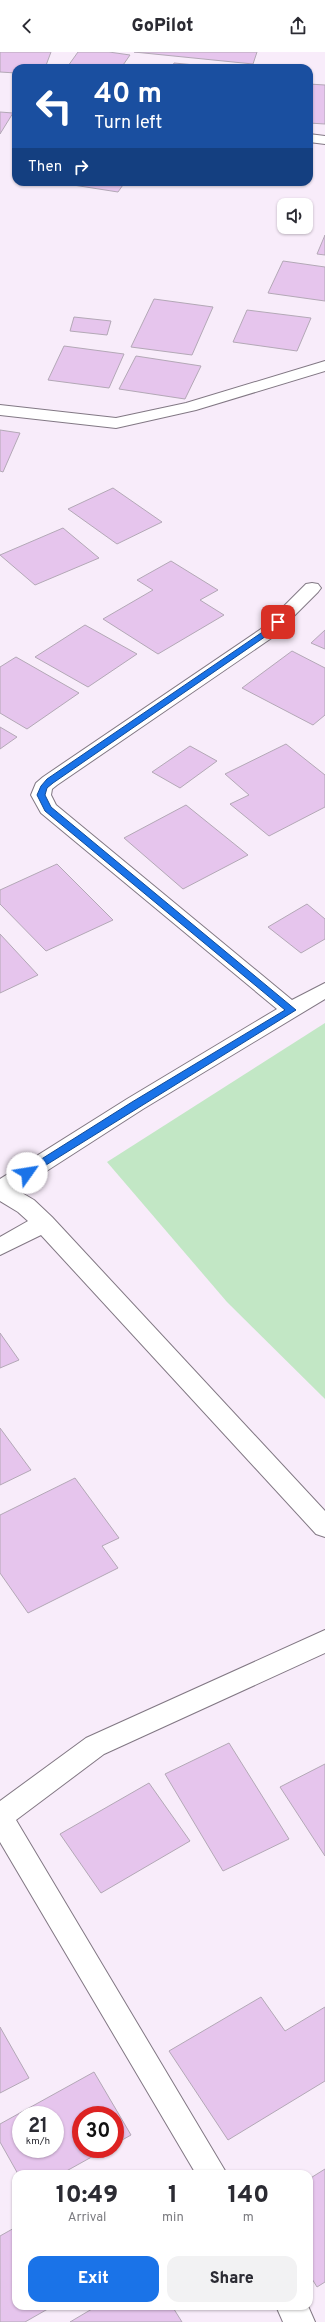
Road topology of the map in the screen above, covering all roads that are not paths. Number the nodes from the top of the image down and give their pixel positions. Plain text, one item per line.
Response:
1 (313, 138) edge
2 (325, 140) edge
3 (325, 366) edge
4 (0, 410) edge
5 (312, 588) dead end
6 (325, 990) edge
7 (292, 1010) junction
8 (0, 1190) edge
9 (44, 1223) junction
10 (0, 1247) edge
11 (325, 1527) edge
12 (325, 1641) edge
13 (0, 1817) edge
14 (210, 2170) edge
15 (293, 2310) edge
16 (300, 2322) edge

1 - 2 street
3 - 4 street
5 - 7 street
6 - 7 street
7 - 8 street
8 - 9 street
9 - 10 street
9 - 11 street
12 - 13 street
13 - 14 street
15 - 16 street

